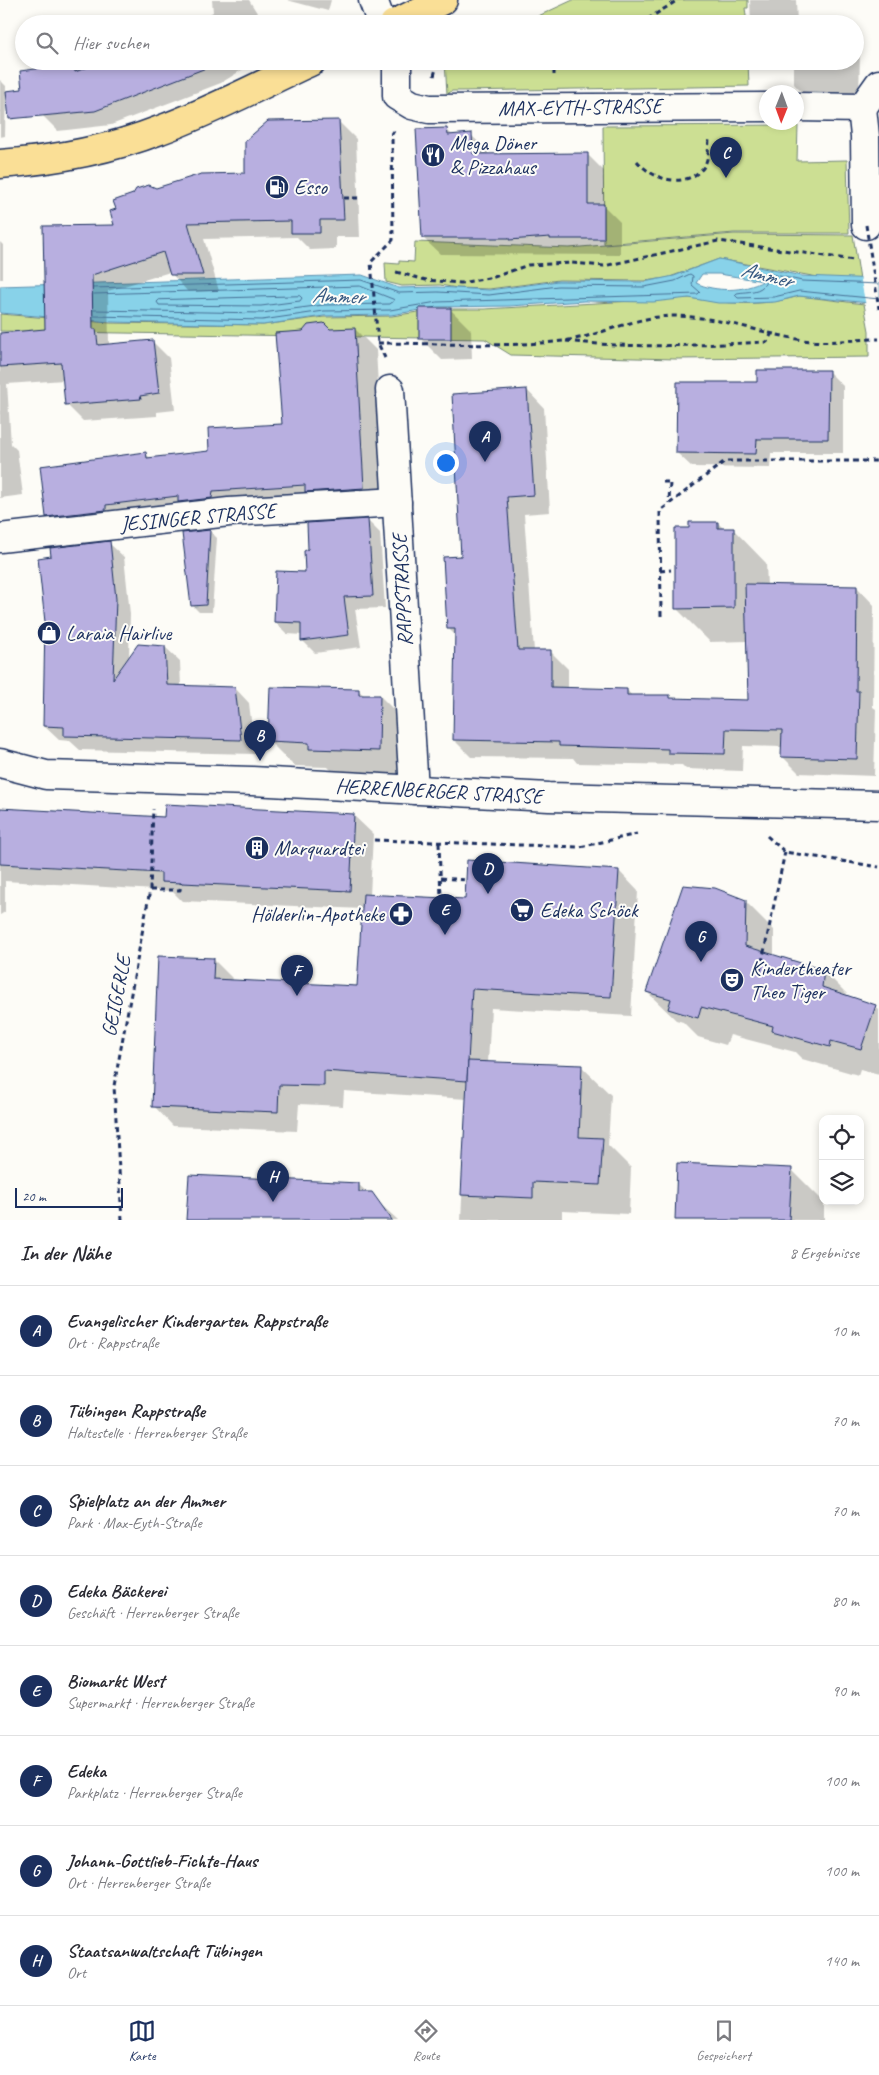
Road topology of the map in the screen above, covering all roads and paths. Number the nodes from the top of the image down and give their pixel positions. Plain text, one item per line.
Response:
1 (373, 0) edge
2 (443, 0) edge
3 (678, 0) edge
4 (379, 15) edge
5 (412, 15) edge
6 (654, 15) edge
7 (292, 70) edge
8 (397, 70) edge
9 (879, 84) edge
10 (710, 106) junction
11 (759, 107) edge
12 (804, 107) edge
13 (862, 108) junction
14 (392, 134) dead end
15 (638, 162) dead end
16 (0, 164) edge
17 (344, 198) dead end
18 (361, 198) dead end
19 (866, 225) joint
20 (854, 260) dead end
21 (396, 272) dead end
22 (879, 309) edge
23 (772, 333) junction
24 (879, 339) edge
25 (564, 341) junction
26 (378, 344) junction
27 (388, 363) dead end
28 (390, 390) dead end
29 (879, 461) edge
30 (663, 482) dead end
31 (397, 502) junction
32 (669, 504) junction
33 (0, 538) edge
34 (671, 570) dead end
35 (660, 571) junction
36 (660, 616) dead end
37 (0, 763) edge
38 (155, 778) junction
39 (414, 790) junction
40 (879, 805) edge
41 (646, 832) dead end
42 (764, 833) dead end
43 (374, 840) dead end
44 (439, 843) junction
45 (785, 852) junction
46 (879, 867) edge
47 (441, 878) junction
48 (466, 880) dead end
49 (181, 883) dead end
50 (150, 890) junction
51 (441, 898) dead end
52 (760, 971) dead end
53 (122, 1220) edge

1 - 4 street
2 - 5 main road
3 - 6 path
7 - 16 main road
8 - 10 street, MAX-EYTH-STRASSE
9 - 13 street
10 - 11 street, MAX-EYTH-STRASSE
10 - 15 path
12 - 13 street
13 - 19 street
14 - 26 path
17 - 18 path
19 - 22 path, bridge
20 - 21 path
23 - 24 path
23 - 25 path
23 - 25 path
25 - 26 path
26 - 27 path
28 - 31 street, RAPPSTRASSE
29 - 32 path
30 - 32 path
31 - 33 street, JESINGER STRASSE
31 - 39 street, RAPPSTRASSE
32 - 35 path
34 - 35 path
35 - 36 path
37 - 38 street, HERRENBERGER STRASSE
38 - 39 street, HERRENBERGER STRASSE
38 - 50 path, GEIGERLE
39 - 40 street, HERRENBERGER STRASSE
41 - 44 path
42 - 45 path
43 - 44 path
44 - 47 path
45 - 46 path
45 - 52 path
47 - 48 path
47 - 51 path
49 - 50 path
50 - 53 path, GEIGERLE

